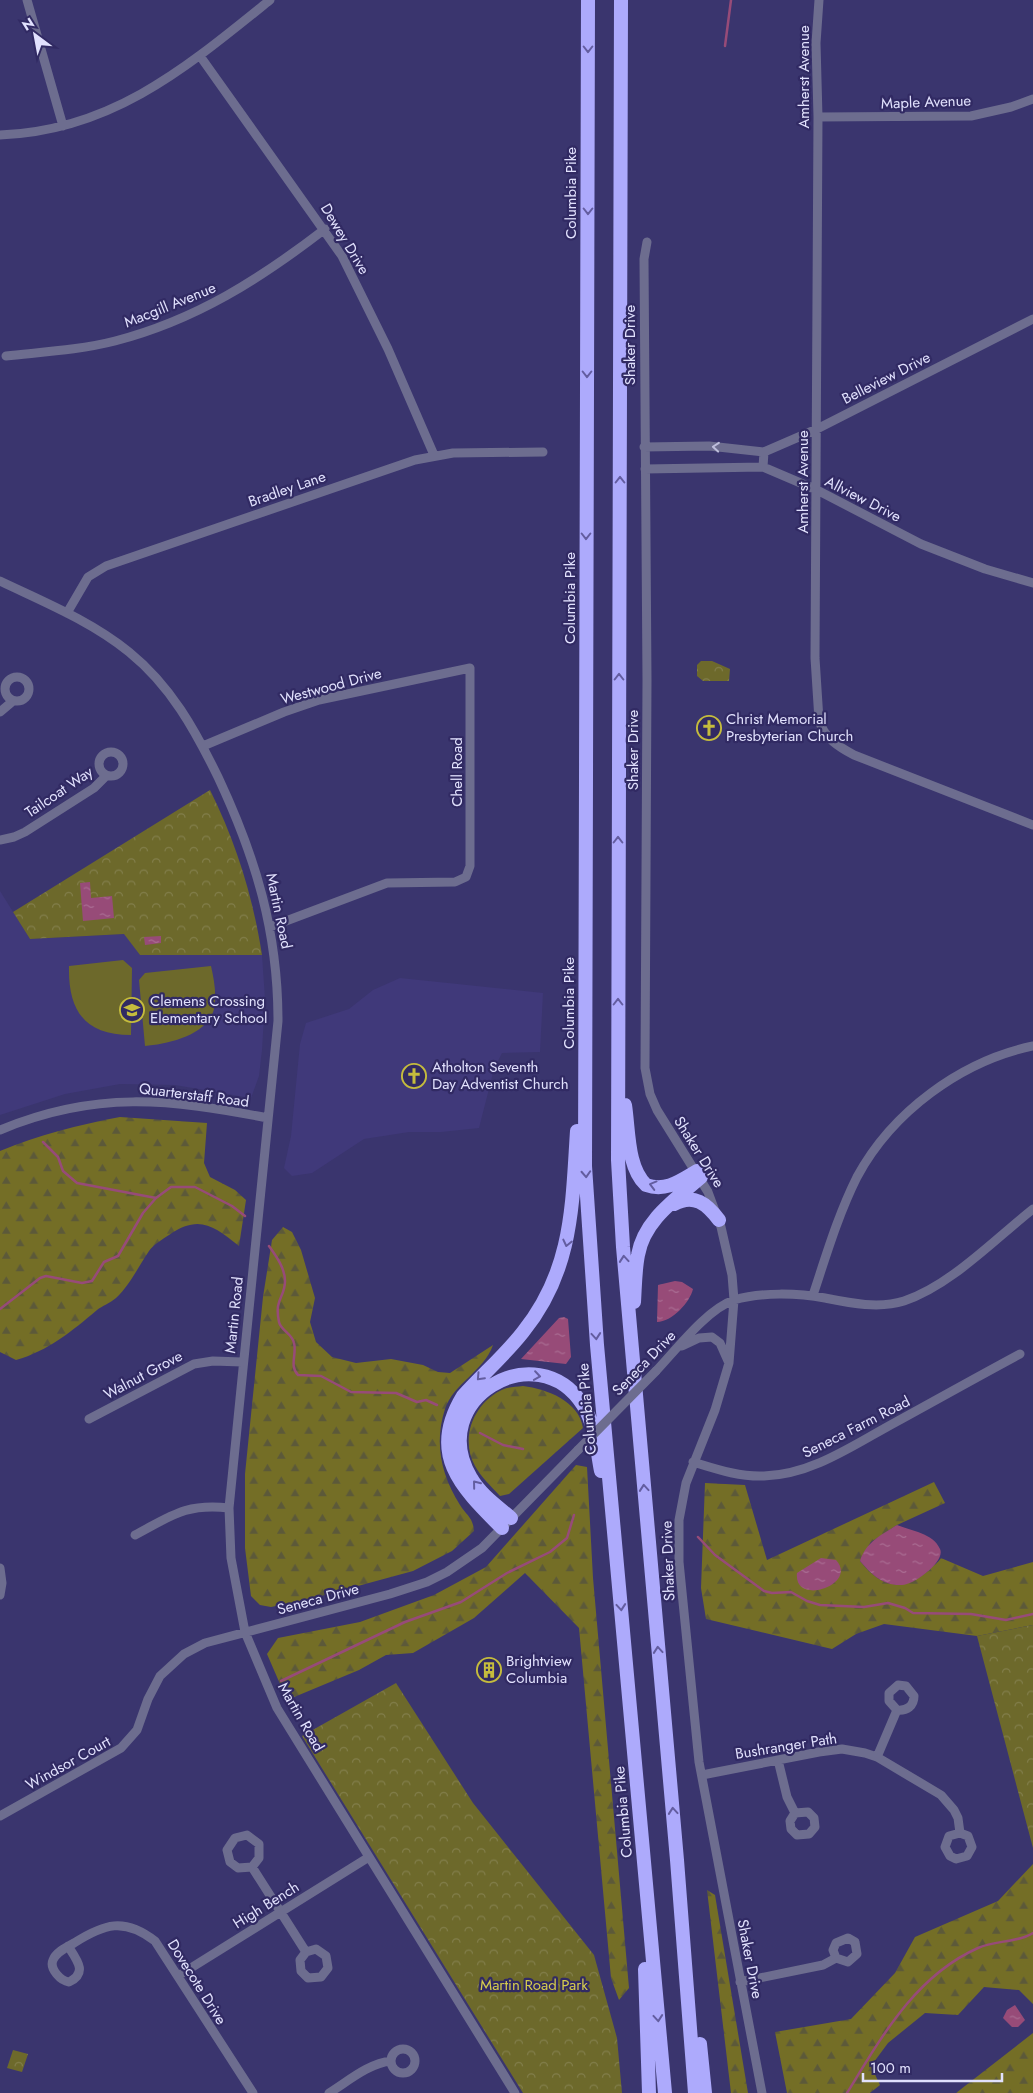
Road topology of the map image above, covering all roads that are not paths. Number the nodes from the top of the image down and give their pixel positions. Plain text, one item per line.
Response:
1 (28, 0) edge
2 (270, 0) edge
3 (588, 0) edge
4 (621, 0) edge
5 (625, 0) edge
6 (819, 0) edge
7 (200, 56) junction
8 (621, 74) junction
9 (1033, 99) edge
10 (818, 118) junction
11 (63, 126) junction
12 (0, 135) edge
13 (325, 229) junction
14 (647, 242) dead end
15 (1033, 319) edge
16 (6, 356) dead end
17 (817, 429) junction
18 (644, 447) junction
19 (543, 452) dead end
20 (764, 452) junction
21 (434, 455) junction
22 (763, 467) junction
23 (645, 469) junction
24 (817, 490) junction
25 (0, 581) edge
26 (1033, 583) edge
27 (68, 613) junction
28 (470, 668) joint
29 (13, 701) dead end
30 (0, 712) edge
31 (203, 746) junction
32 (106, 776) dead end
33 (1033, 825) edge
34 (0, 840) edge
35 (270, 927) junction
36 (585, 1003) junction
37 (1033, 1046) edge
38 (617, 1051) junction
39 (268, 1118) junction
40 (0, 1130) edge
41 (699, 1174) junction
42 (1033, 1209) edge
43 (663, 1210) junction
44 (719, 1220) junction
45 (813, 1296) junction
46 (734, 1300) junction
47 (630, 1342) junction
48 (677, 1348) junction
49 (1020, 1354) dead end
50 (242, 1362) junction
51 (729, 1363) junction
52 (89, 1419) dead end
53 (693, 1462) junction
54 (229, 1508) junction
55 (507, 1523) junction
56 (135, 1536) dead end
57 (617, 1558) junction
58 (0, 1568) edge
59 (0, 1595) edge
60 (245, 1632) junction
61 (897, 1710) dead end
62 (877, 1757) junction
63 (778, 1760) junction
64 (635, 1761) junction
65 (702, 1775) junction
66 (795, 1813) dead end
67 (0, 1816) edge
68 (960, 1833) dead end
69 (369, 1857) junction
70 (677, 1860) junction
71 (252, 1867) dead end
72 (281, 1912) junction
73 (68, 1946) dead end
74 (306, 1952) dead end
75 (836, 1958) dead end
76 (178, 1976) junction
77 (740, 1982) junction
78 (391, 2061) dead end
79 (253, 2093) edge
80 (329, 2093) edge
81 (515, 2093) edge
82 (649, 2093) edge
83 (665, 2093) edge
84 (695, 2093) edge
85 (705, 2093) edge
86 (762, 2093) edge

1 - 11 street
2 - 7 street
3 -> 36 highway, Columbia Pike
4 - 8 highway
5 - 8 highway
6 - 10 street, Amherst Avenue
7 - 11 street
7 - 13 street, Dewey Drive
38 -> 8 highway
9 - 10 street, Maple Avenue
10 - 17 street, Amherst Avenue
11 - 12 street
13 - 16 street, Macgill Avenue
13 - 21 street, Dewey Drive
14 - 18 street, Shaker Drive
15 - 17 street, Belleview Drive
17 - 20 street, Belleview Drive
17 - 24 street, Amherst Avenue
20 -> 18 street
18 - 23 street, Shaker Drive
19 - 21 street, Bradley Lane
20 - 22 street
21 - 27 street, Bradley Lane
22 - 23 street, Allview Drive
22 - 24 street, Allview Drive
23 - 41 street, Shaker Drive
24 - 26 street, Allview Drive
24 - 33 street, Amherst Avenue
25 - 27 street, Martin Road
27 - 31 street, Martin Road
28 - 31 street, Westwood Drive
28 - 35 street, Chell Road
29 - 30 street
31 - 35 street, Martin Road
32 - 34 street, Tailcoat Way
35 - 39 street, Martin Road
36 -> 55 highway
36 -> 57 highway, Columbia Pike
37 - 45 street
41 -> 38 highway
47 -> 38 highway
39 - 40 street, Quarterstaff Road
39 - 50 street, Martin Road
41 - 43 highway
41 - 44 street, Shaker Drive
42 - 45 street, Seneca Drive
43 - 44 highway
43 - 47 highway
44 - 46 street, Shaker Drive
45 - 46 street, Seneca Drive
46 - 48 street, Seneca Drive
46 - 51 street, Shaker Drive
70 -> 47 highway
48 - 51 street
48 - 55 street, Seneca Drive, bridge
49 - 53 street, Seneca Farm Road
50 - 52 street, Walnut Grove
50 - 54 street, Martin Road
51 - 53 street, Shaker Drive
53 - 65 street, Shaker Drive
54 - 56 street
54 - 60 street, Martin Road
55 -> 57 highway
55 - 60 street, Seneca Drive
57 -> 64 highway, Columbia Pike
58 - 59 street
60 - 67 street, Windsor Court
60 - 69 street, Martin Road
61 - 62 street
62 - 63 street, Bushranger Path
62 - 68 street, Bushranger Path
63 - 65 street, Bushranger Path
63 - 66 street
64 - 82 highway
64 -> 83 highway, Columbia Pike
65 - 77 street, Shaker Drive
69 - 72 street, High Bench
69 - 81 street, Martin Road
70 - 84 highway
70 - 85 highway
71 - 72 street
72 - 74 street
72 - 76 street, High Bench
73 - 76 street, Dovecote Drive
75 - 77 street
76 - 79 street, Dovecote Drive
77 - 86 street, Shaker Drive
78 - 80 street

